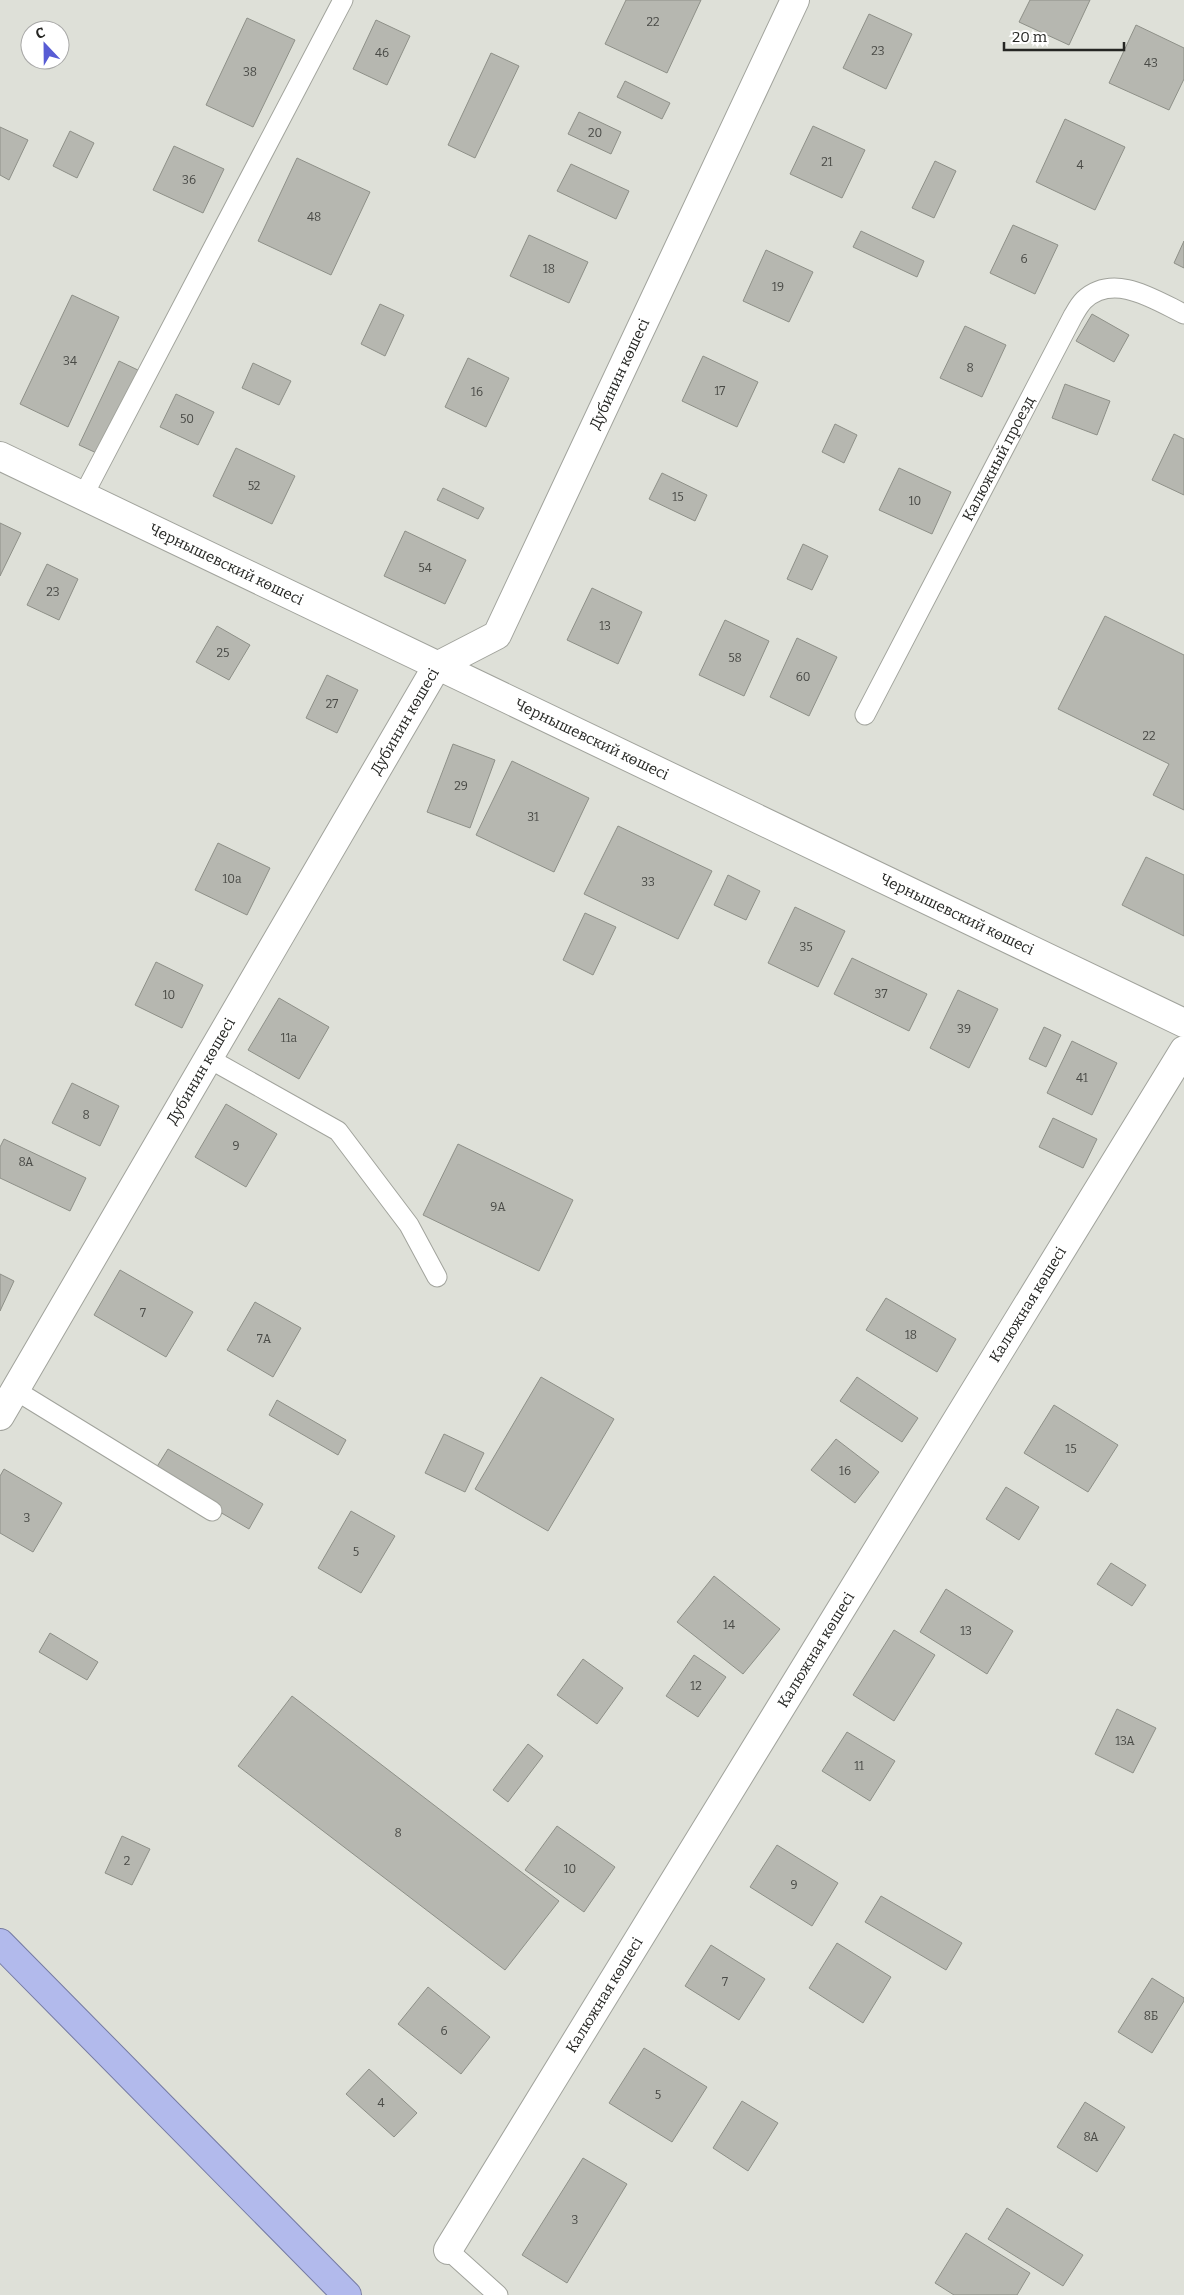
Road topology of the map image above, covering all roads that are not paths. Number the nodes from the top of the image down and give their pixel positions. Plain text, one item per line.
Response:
1 (342, 0) edge
2 (795, 0) edge
3 (1184, 314) edge
4 (0, 456) edge
5 (83, 496) junction
6 (437, 666) junction
7 (865, 715) dead end
8 (1184, 1023) edge
9 (1184, 1050) edge
10 (208, 1058) junction
11 (437, 1277) dead end
12 (15, 1390) junction
13 (0, 1416) edge
14 (212, 1511) dead end
15 (0, 1943) edge
16 (448, 2250) joint
17 (347, 2295) edge
18 (498, 2295) edge

1 - 5 lane
2 - 6 street, Дубинин көшесі
3 - 7 lane, Калюжный проезд
4 - 5 street, Чернышевский көшесі
5 - 6 street, Чернышевский көшесі
6 - 8 street, Чернышевский көшесі
6 - 10 street, Дубинин көшесі
9 - 16 street, Калюжная көшесі
10 - 11 lane
10 - 12 street, Дубинин көшесі
12 - 13 street, Дубинин көшесі
12 - 14 lane
15 - 17 highway
16 - 18 lane

